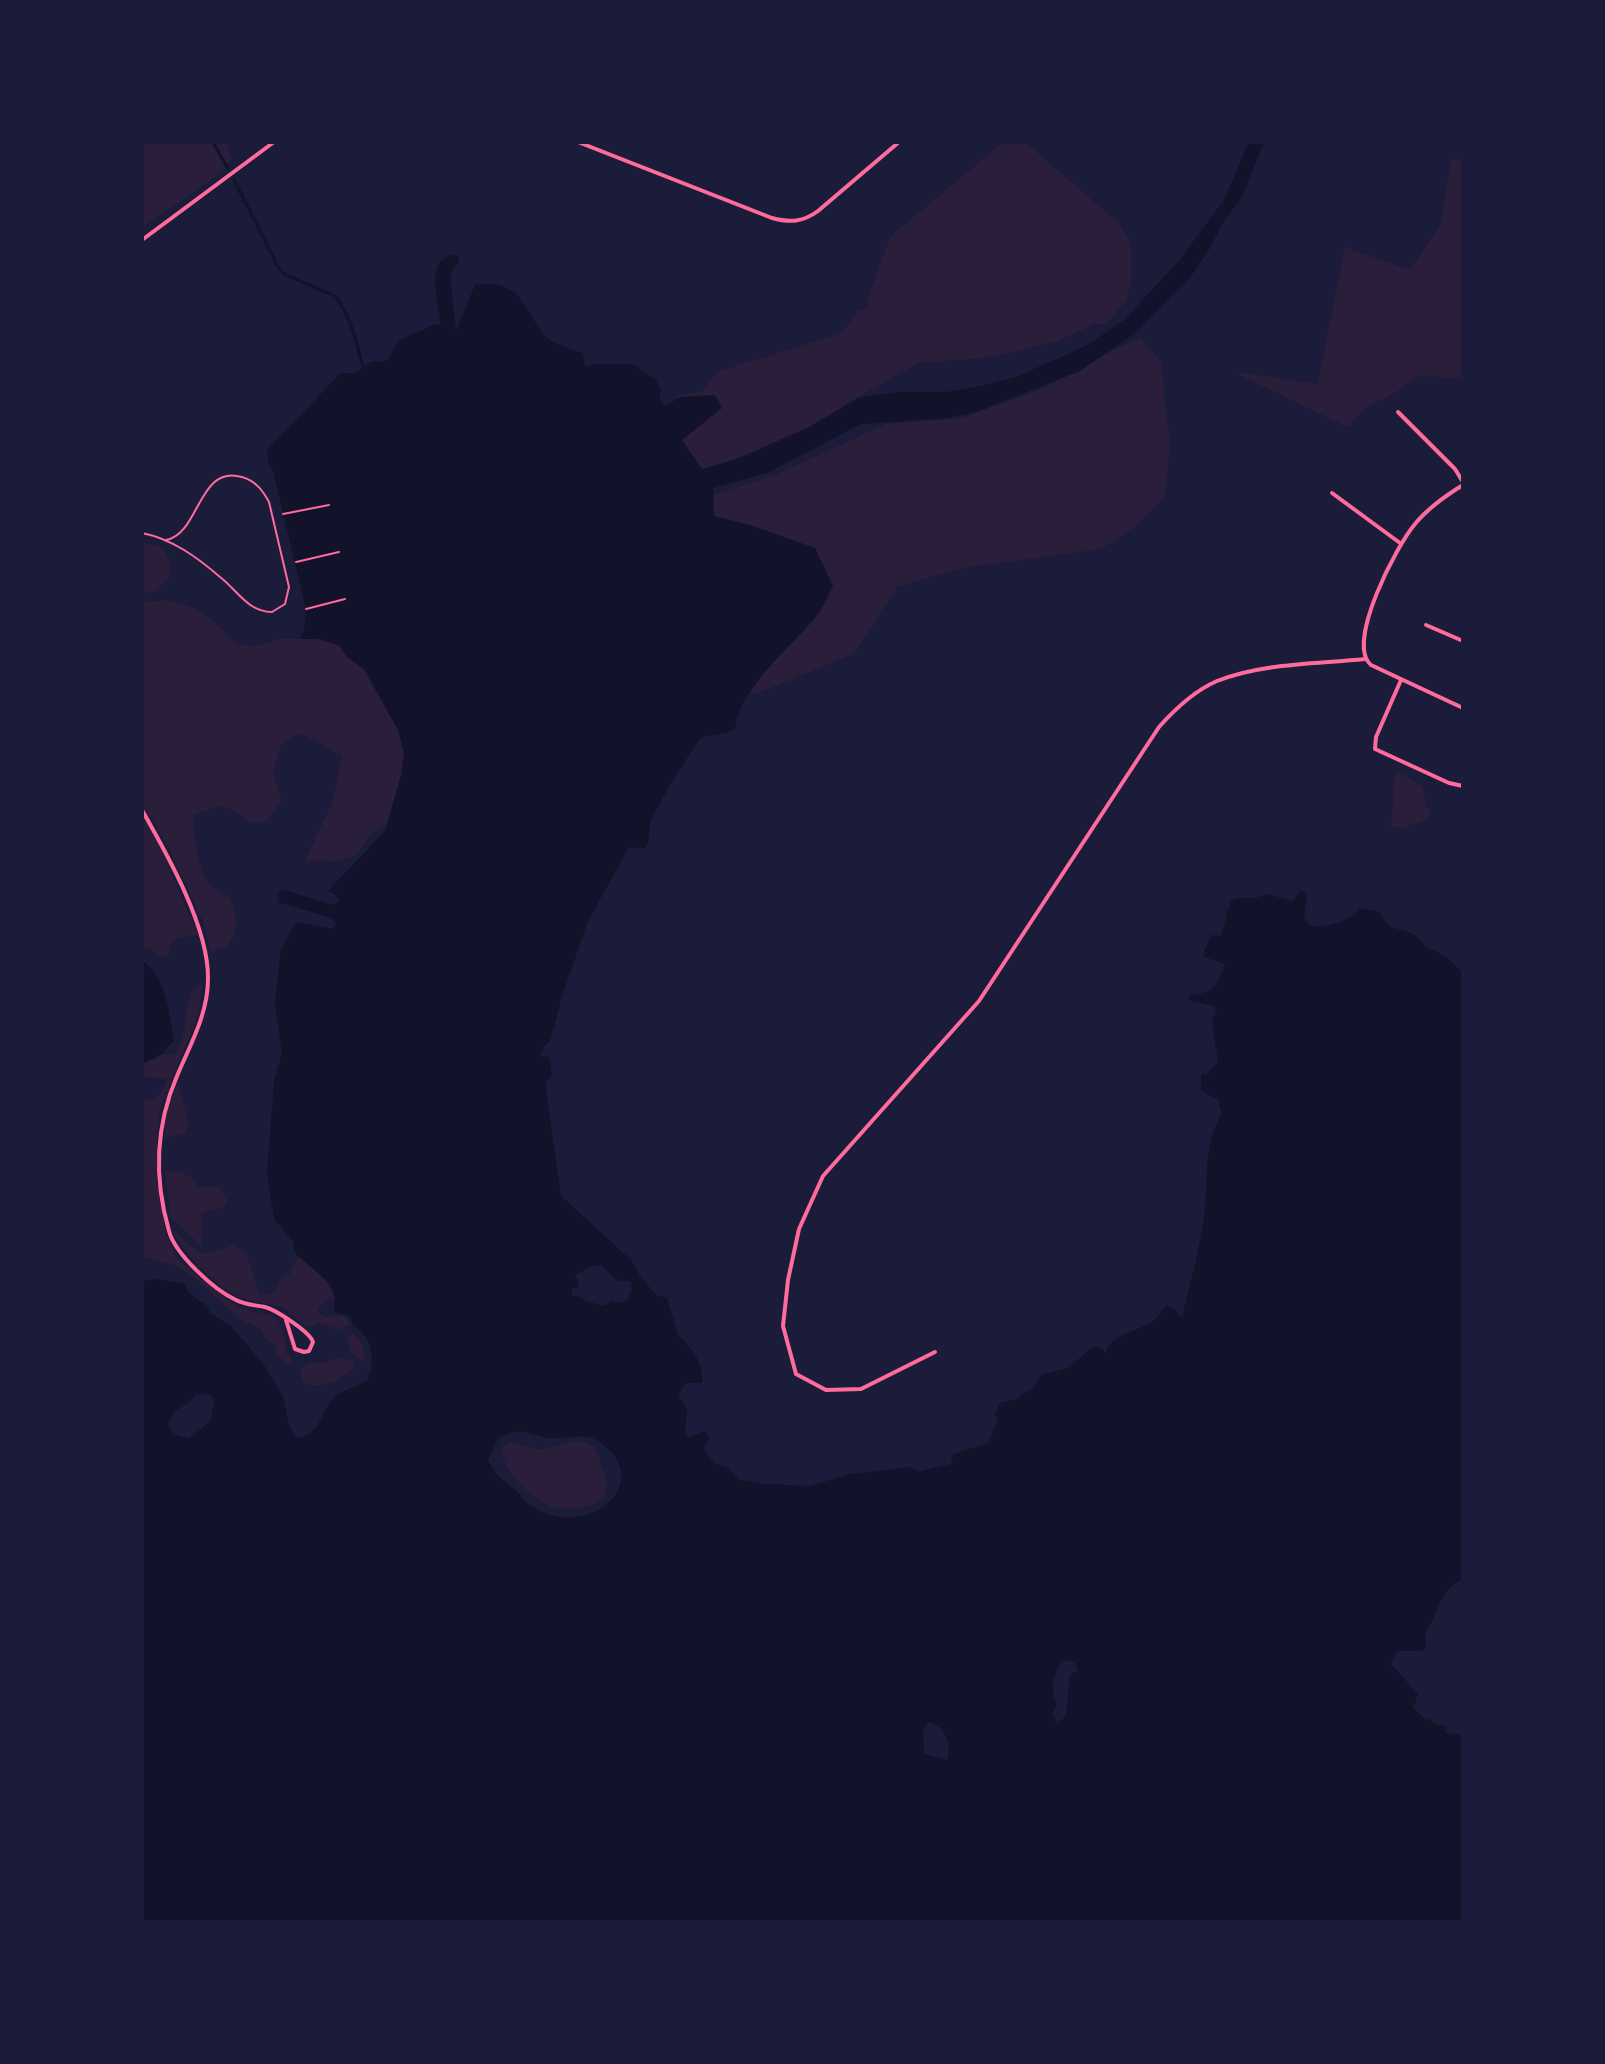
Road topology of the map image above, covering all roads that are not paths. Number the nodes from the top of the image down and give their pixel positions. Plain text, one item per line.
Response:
1 (274, 142) edge
2 (578, 142) edge
3 (899, 142) edge
4 (142, 240) edge
5 (1398, 412) dead end
6 (1463, 484) edge
7 (1332, 493) dead end
8 (1400, 543) junction
9 (1426, 625) dead end
10 (1463, 641) edge
11 (1365, 659) junction
12 (1401, 680) junction
13 (1463, 708) edge
14 (1463, 786) edge
15 (142, 810) edge
16 (286, 1320) junction
17 (935, 1352) dead end

1 - 4 street
2 - 3 street
5 - 6 street
6 - 8 street
7 - 8 street
8 - 11 street
9 - 10 street
11 - 12 street
11 - 17 street
12 - 13 street
12 - 14 street
15 - 16 street
16 - 16 street

